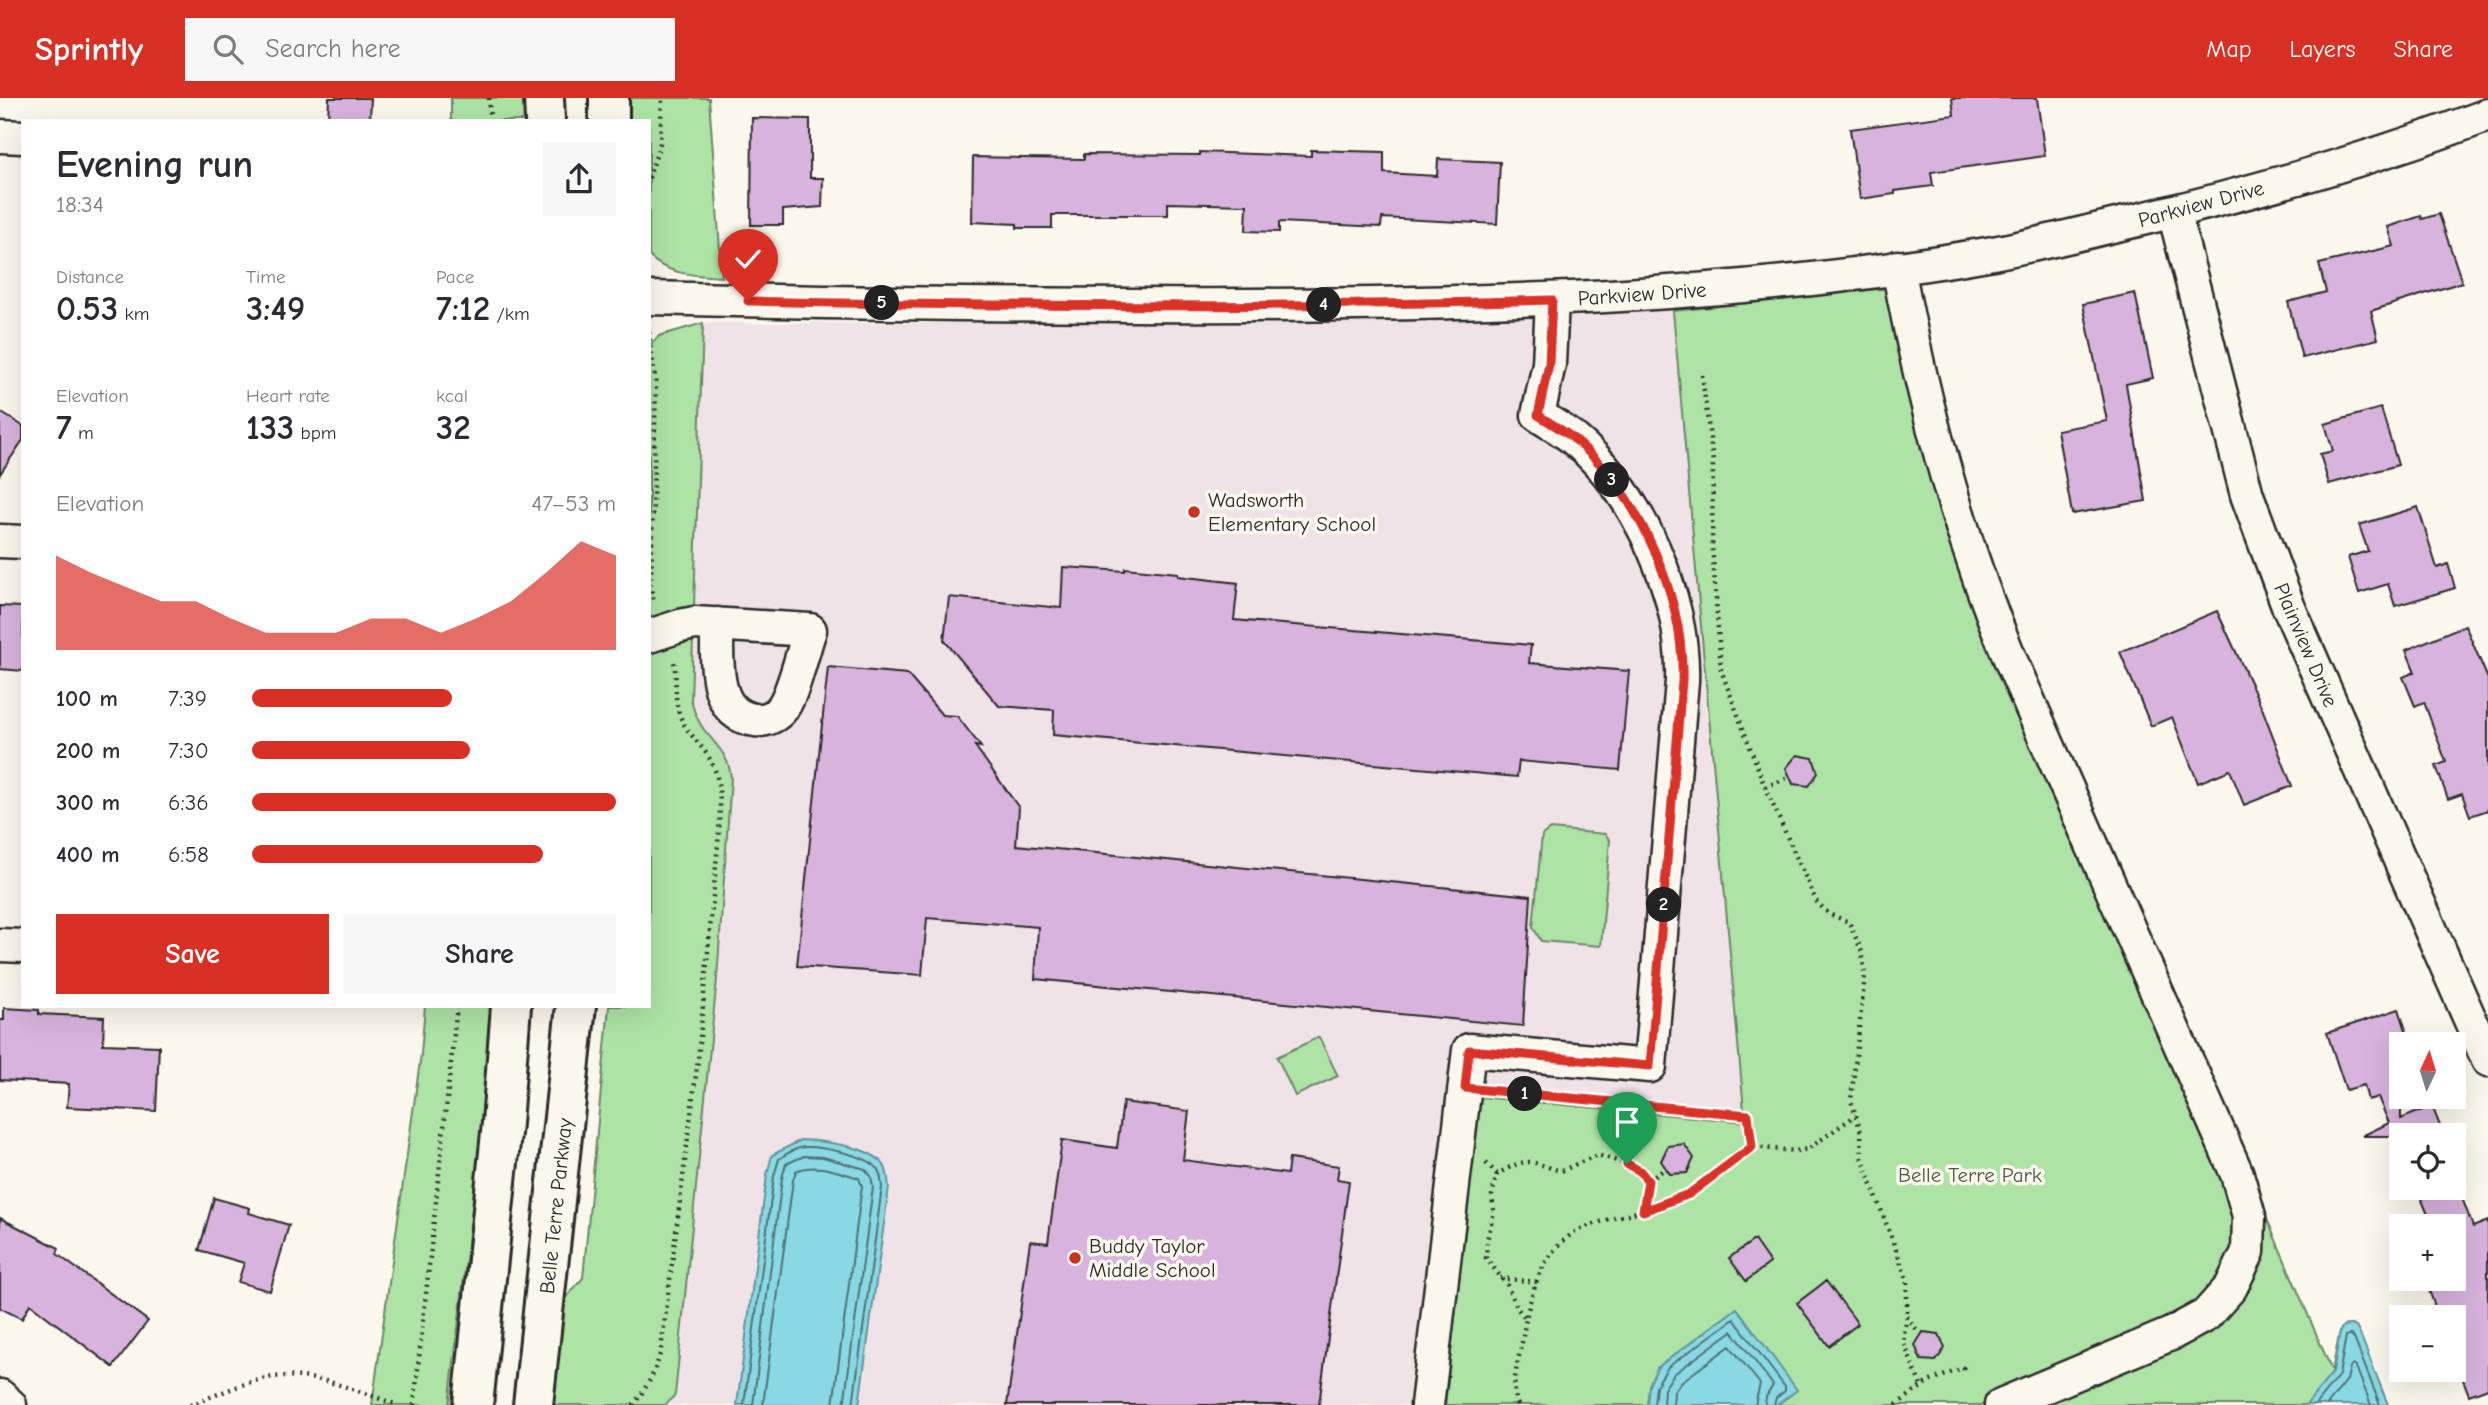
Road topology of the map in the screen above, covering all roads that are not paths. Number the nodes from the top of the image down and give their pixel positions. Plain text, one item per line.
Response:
1 (544, 98) edge
2 (609, 98) edge
3 (2488, 115) edge
4 (545, 119) edge
5 (609, 119) edge
6 (0, 136) edge
7 (21, 137) edge
8 (2174, 212) junction
9 (1898, 267) junction
10 (651, 298) edge
11 (1552, 300) junction
12 (0, 541) edge
13 (21, 542) edge
14 (717, 624) junction
15 (661, 646) edge
16 (0, 945) edge
17 (21, 946) edge
18 (511, 1008) edge
19 (576, 1008) edge
20 (2488, 1059) edge
21 (0, 1396) edge
22 (10, 1405) edge
23 (473, 1405) edge
24 (533, 1405) edge
25 (1427, 1405) edge
26 (2001, 1405) edge

1 - 4 main road
2 - 5 main road
3 - 8 street, Parkview Drive
6 - 7 street
8 - 9 street, Parkview Drive
8 - 20 street, Plainview Drive
9 - 11 street, Parkview Drive
9 - 26 street
10 - 11 street, Parkview Drive
11 - 25 street
12 - 13 street
14 - 14 street
14 - 15 street
16 - 17 street
18 - 23 main road
19 - 24 main road, Belle Terre Parkway
21 - 22 street

